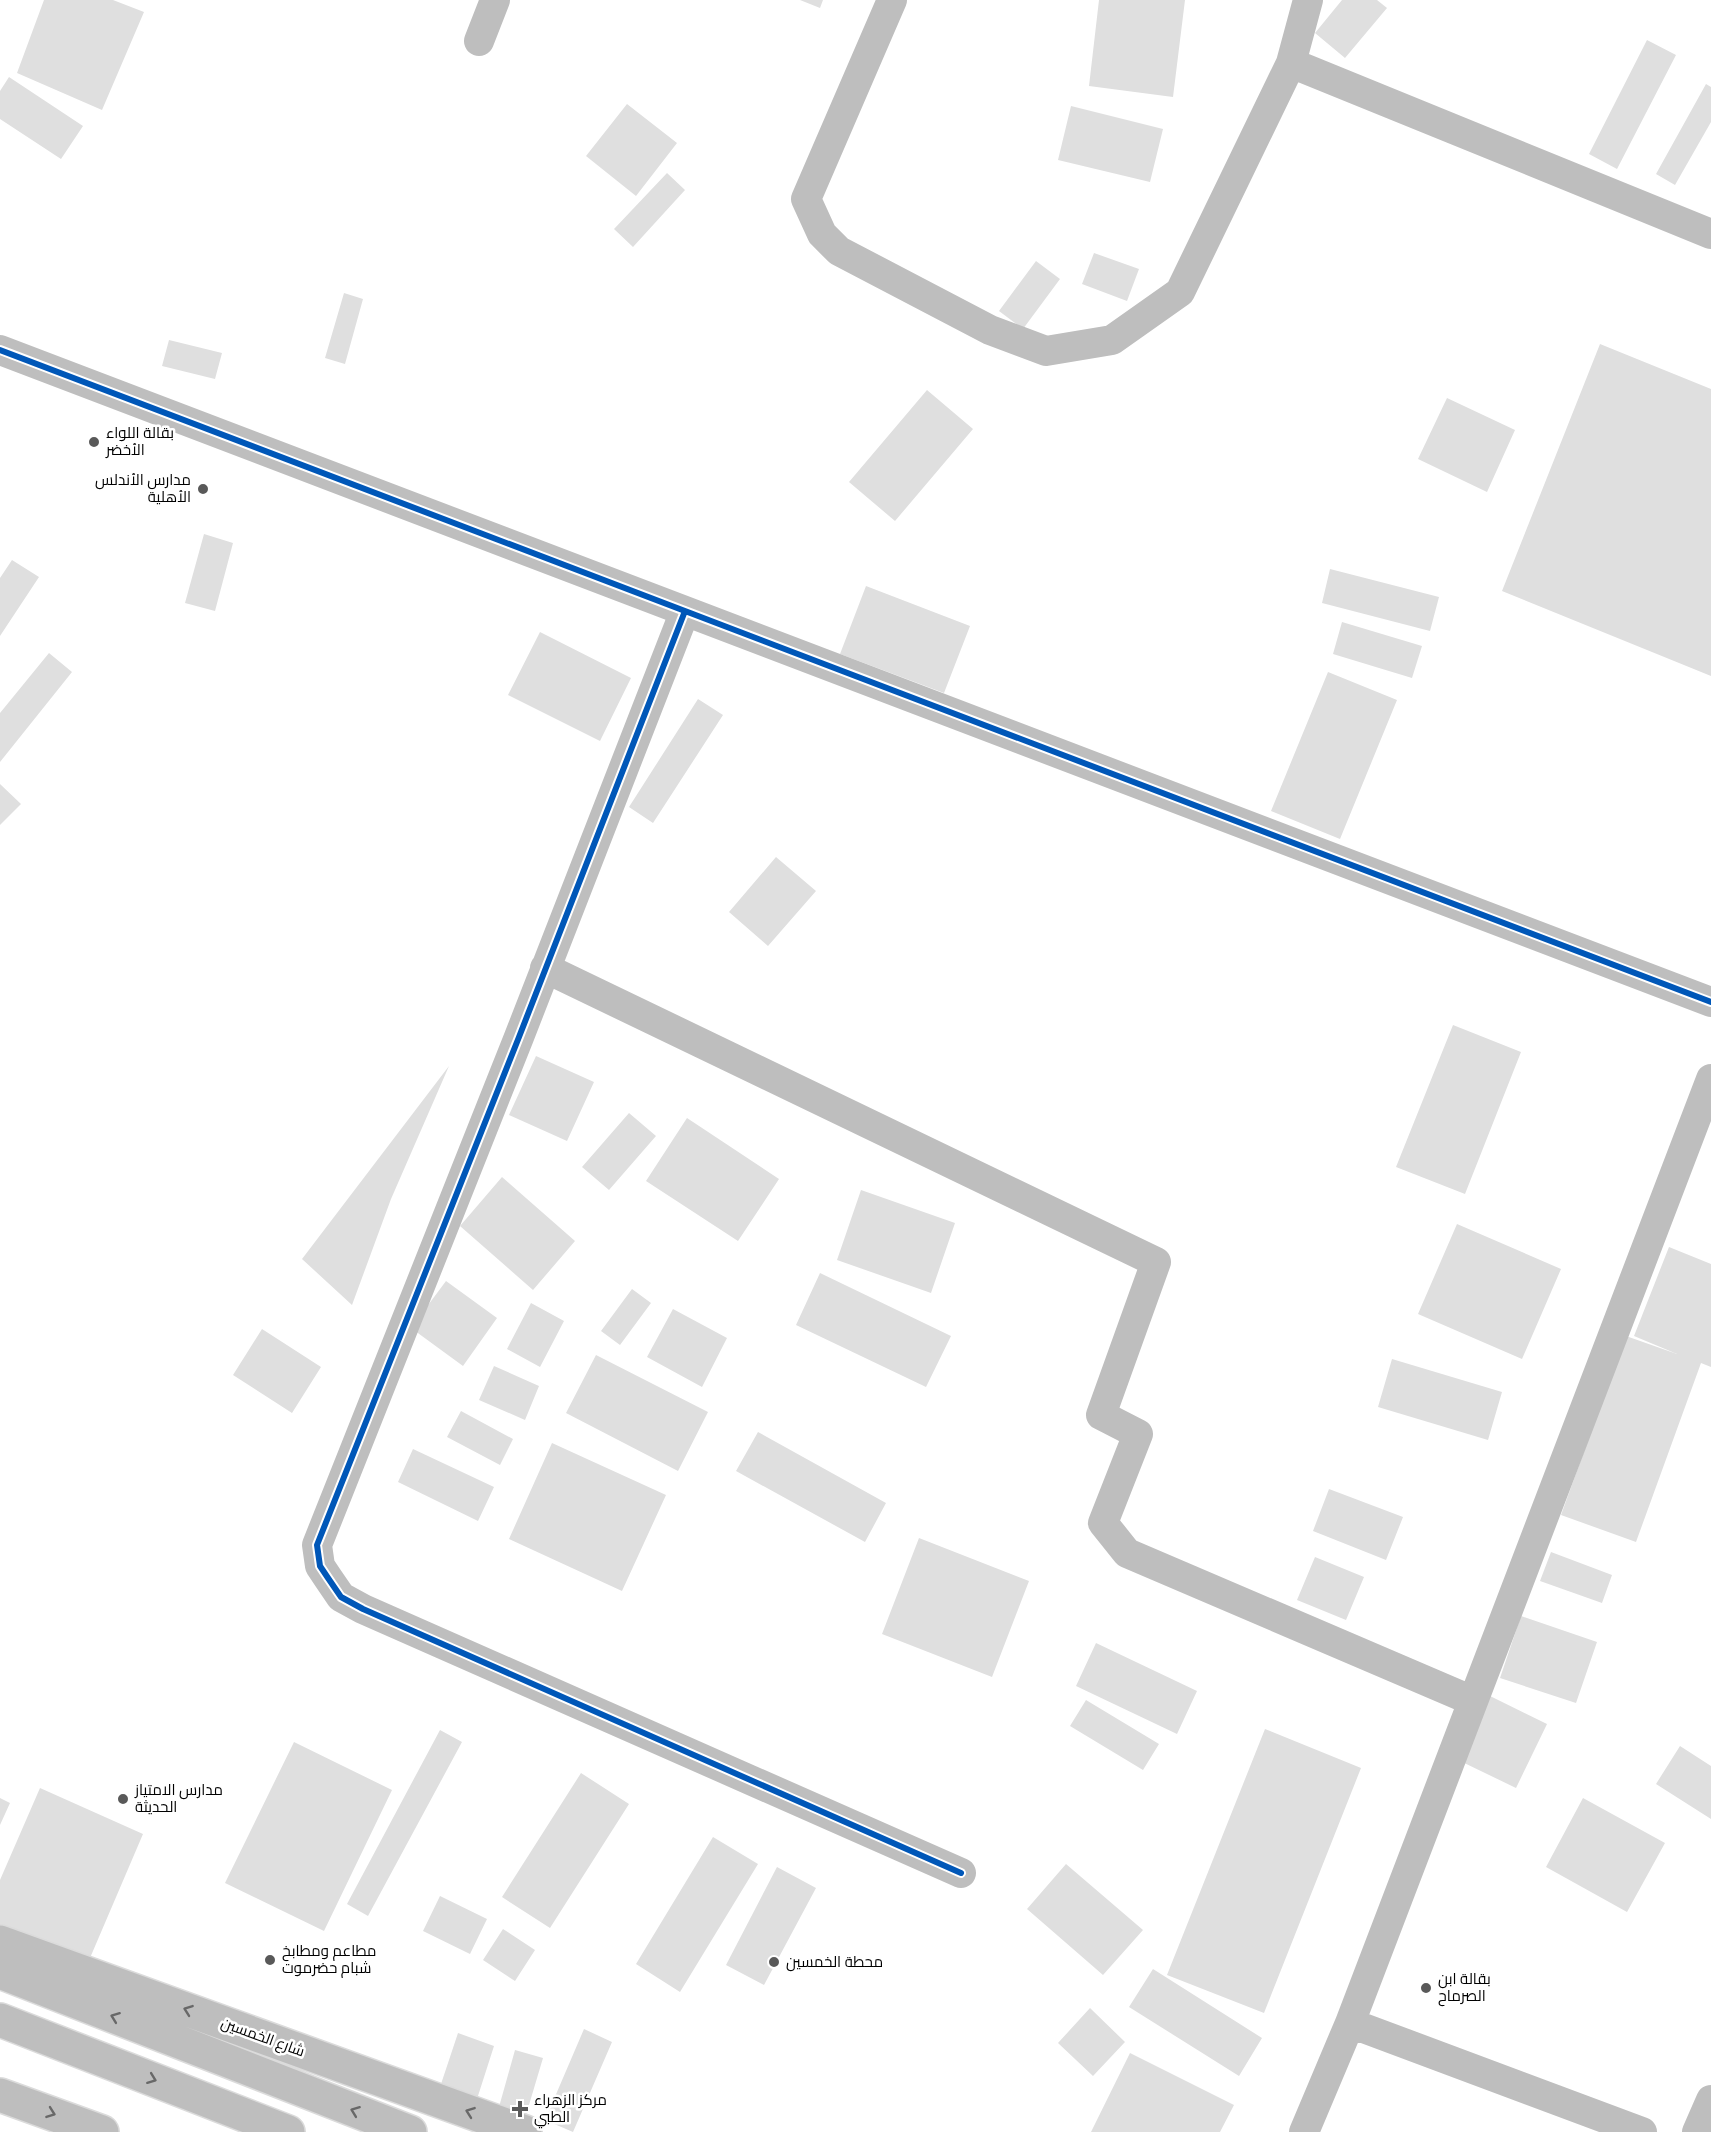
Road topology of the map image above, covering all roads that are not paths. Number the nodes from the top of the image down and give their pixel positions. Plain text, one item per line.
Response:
1 (495, 0) edge
2 (892, 0) edge
3 (1308, 0) edge
4 (479, 41) dead end
5 (1292, 63) junction
6 (1711, 234) edge
7 (0, 350) edge
8 (685, 611) junction
9 (545, 968) junction
10 (1711, 1002) edge
11 (1711, 1079) edge
12 (1473, 1701) junction
13 (961, 1873) dead end
14 (0, 1942) edge
15 (0, 1972) edge
16 (0, 2020) edge
17 (1350, 2023) junction
18 (0, 2095) edge
19 (1711, 2100) edge
20 (102, 2132) edge
21 (288, 2132) edge
22 (410, 2132) edge
23 (525, 2132) edge
24 (1304, 2132) edge
25 (1642, 2132) edge
26 (1697, 2132) edge

1 - 4 street
2 - 5 street
3 - 5 street
5 - 6 street
7 - 8 street
8 - 9 street
8 - 10 street
9 - 12 street
9 - 13 street
11 - 12 street
12 - 17 street
23 -> 14 main road, شارع الخمسين
22 -> 15 main road
16 -> 21 main road
17 - 24 street
17 - 25 street
18 -> 20 main road
19 - 26 street

